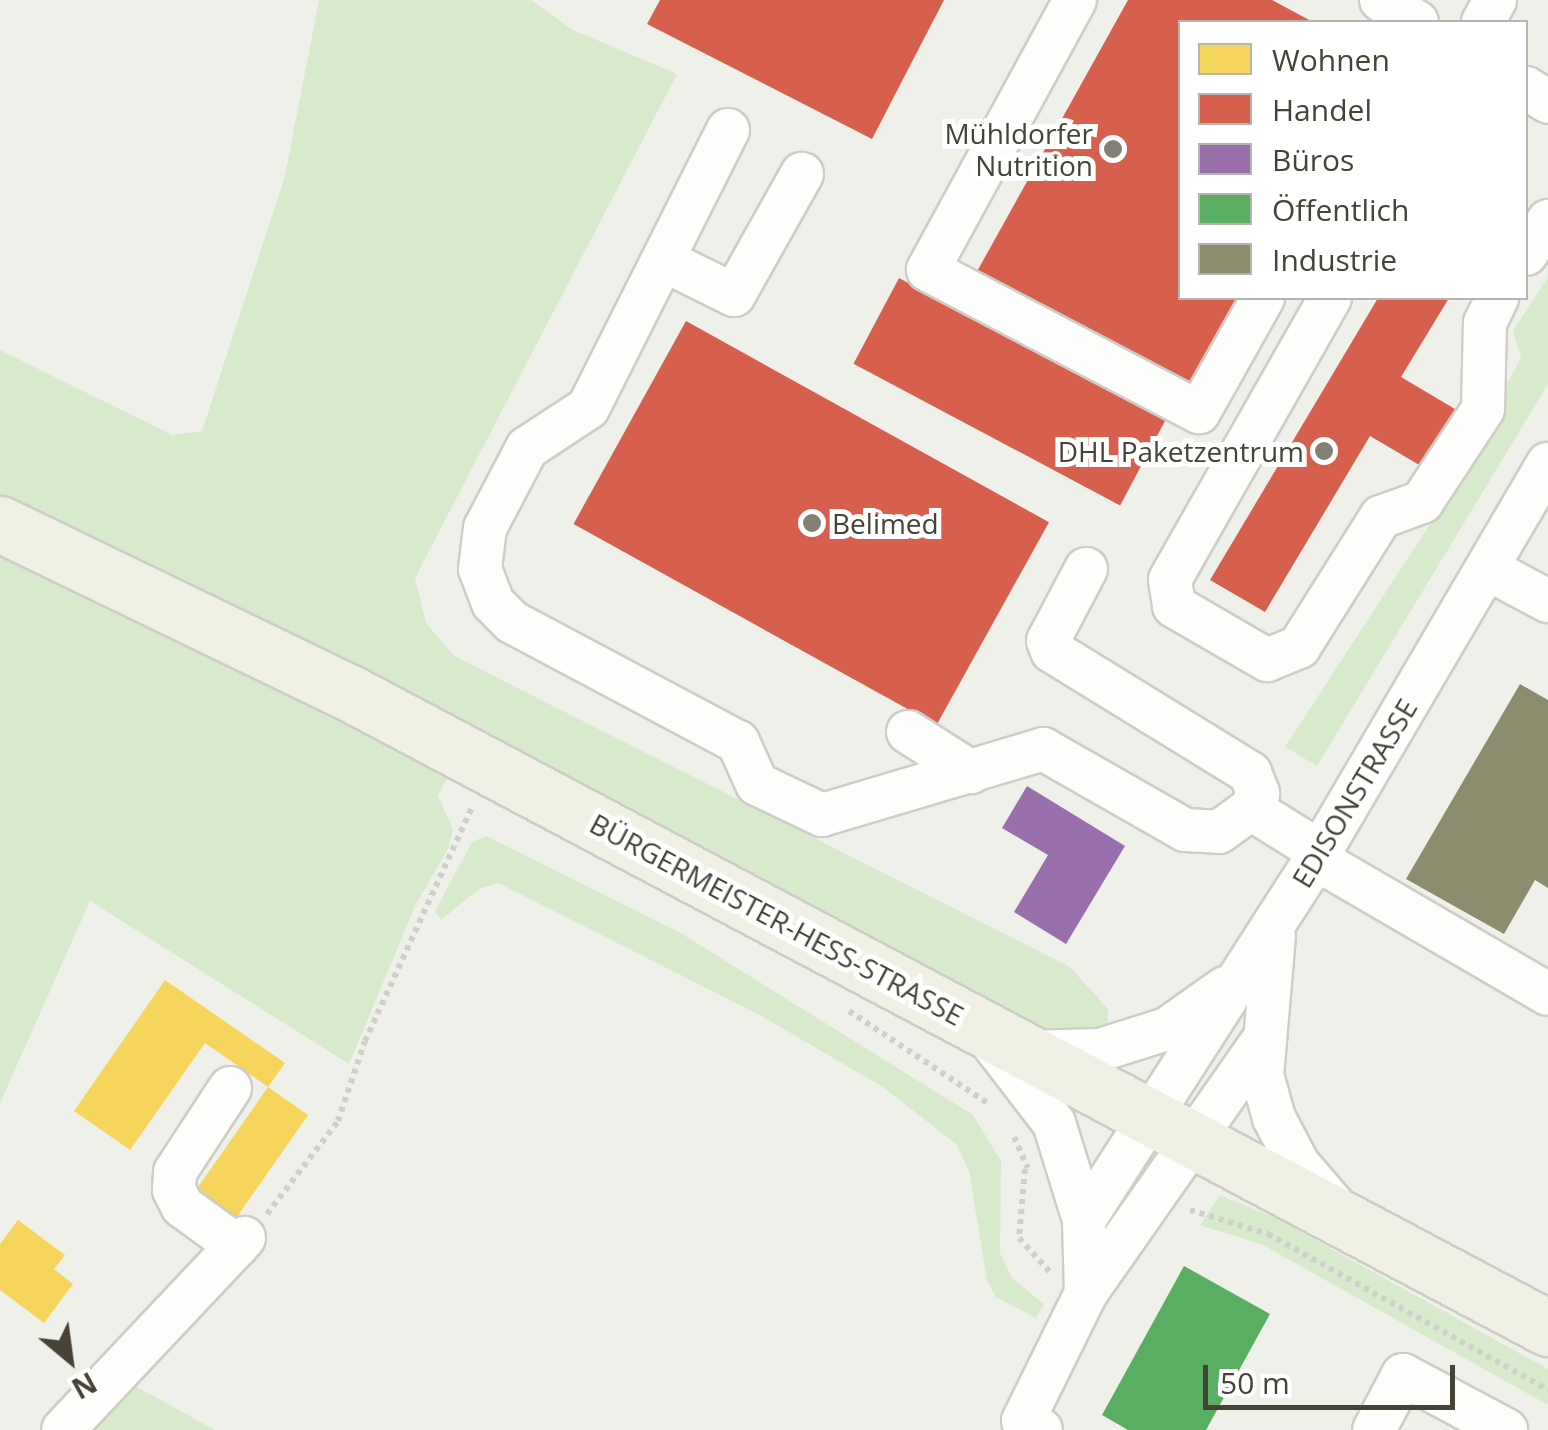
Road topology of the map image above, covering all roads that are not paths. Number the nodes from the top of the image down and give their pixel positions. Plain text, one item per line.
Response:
1 (1075, 0) edge
2 (1380, 0) edge
3 (1414, 20) edge
4 (728, 130) dead end
5 (802, 174) dead end
6 (1548, 221) edge
7 (1528, 251) edge
8 (662, 260) junction
9 (1262, 300) edge
10 (1329, 300) edge
11 (1497, 300) edge
12 (1548, 464) edge
13 (0, 524) edge
14 (1086, 569) dead end
15 (1488, 569) junction
16 (1548, 602) edge
17 (908, 732) dead end
18 (971, 772) junction
19 (1250, 809) junction
20 (1318, 856) junction
21 (1276, 921) junction
22 (1242, 976) junction
23 (1548, 994) edge
24 (976, 1024) junction
25 (1263, 1040) junction
26 (1028, 1052) junction
27 (230, 1088) dead end
28 (1171, 1127) junction
29 (1344, 1218) junction
30 (1084, 1220) junction
31 (1086, 1292) junction
32 (1548, 1328) edge
33 (1032, 1425) edge
34 (64, 1430) edge
35 (1374, 1430) edge
36 (1506, 1430) edge

1 - 9 street
2 - 3 street
4 - 8 street
5 - 8 street
6 - 7 street
8 - 18 street
10 - 11 street
12 - 15 street, EDISONSTRASSE
13 - 24 main road, BÜRGERMEISTER-HESS-STRASSE
14 - 19 street
15 - 16 street
15 - 20 street, EDISONSTRASSE
17 - 18 street
18 - 19 street
19 - 20 street
20 - 21 street, EDISONSTRASSE
20 - 23 street
21 - 22 street, EDISONSTRASSE
21 - 25 street
22 - 26 street
22 - 28 street, EDISONSTRASSE
24 - 26 main road, BÜRGERMEISTER-HESS-STRASSE
24 - 30 street
25 - 28 street
25 - 29 street
26 - 28 main road, BÜRGERMEISTER-HESS-STRASSE
27 - 34 street
28 - 29 main road, BÜRGERMEISTER-HESS-STRASSE
28 - 30 street
28 - 31 street
29 - 32 main road, BÜRGERMEISTER-HESS-STRASSE
30 - 31 street
31 - 33 street
35 - 36 street

